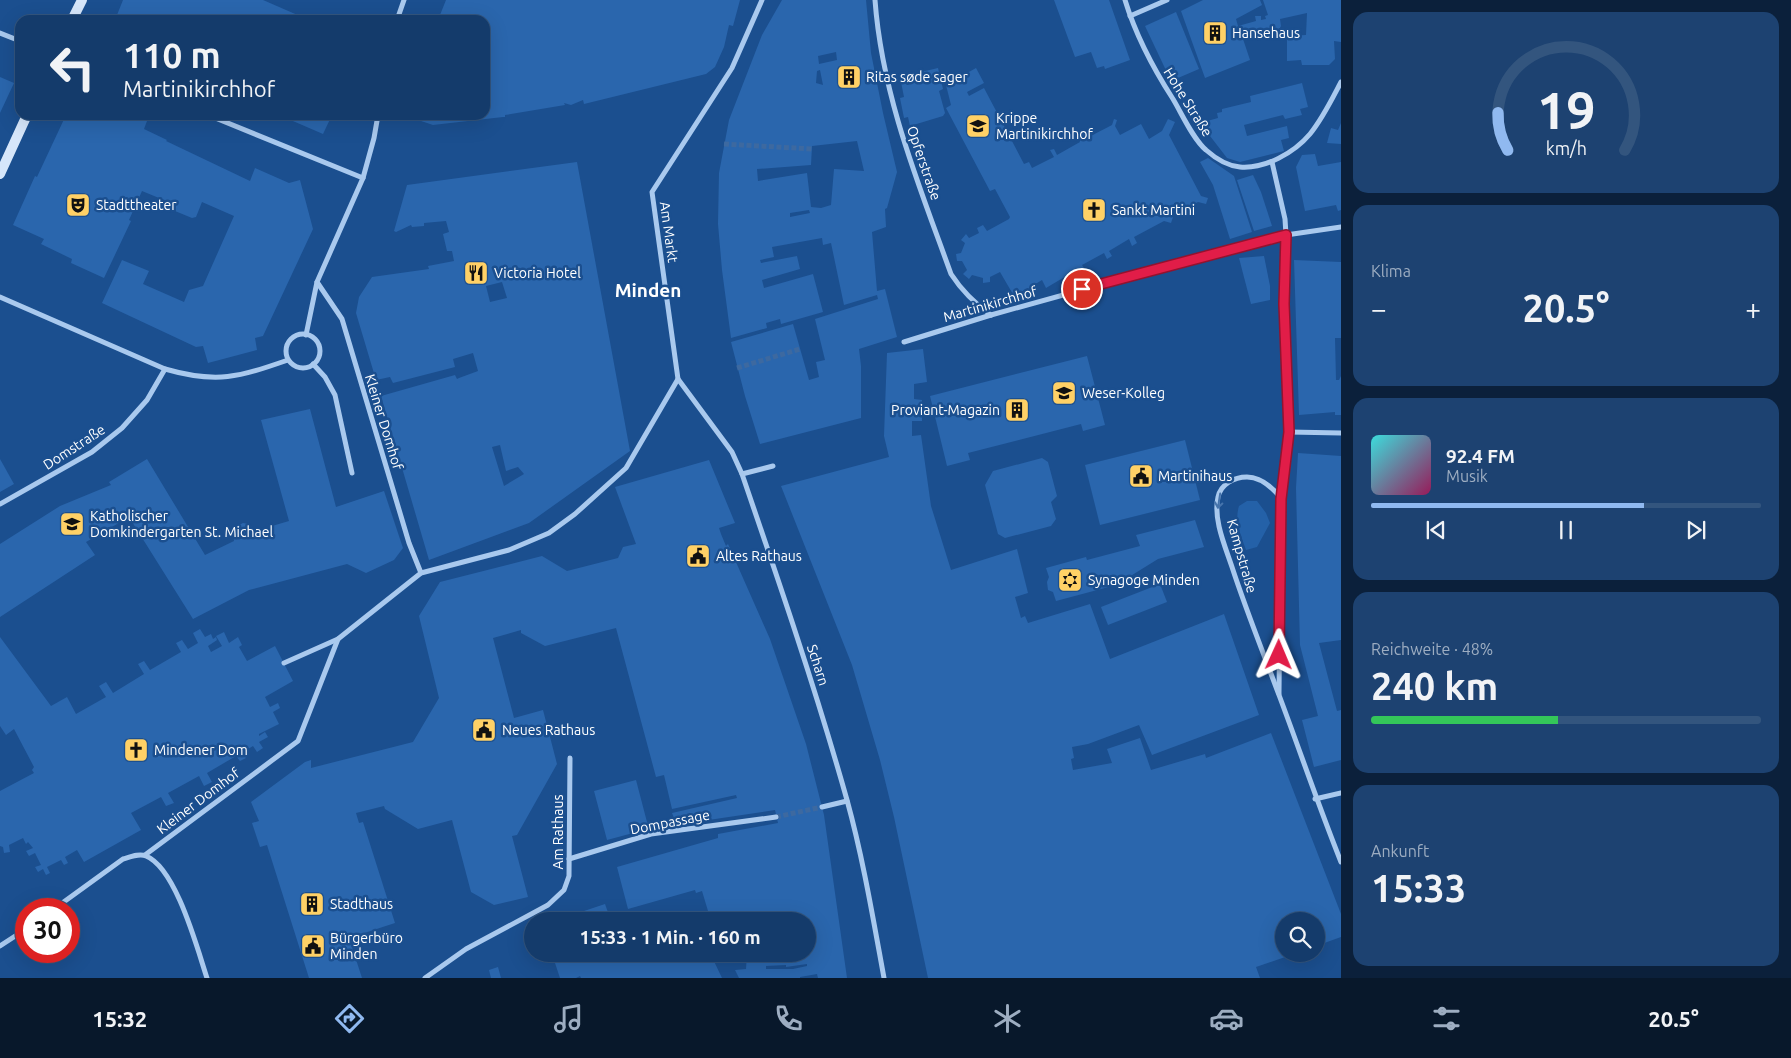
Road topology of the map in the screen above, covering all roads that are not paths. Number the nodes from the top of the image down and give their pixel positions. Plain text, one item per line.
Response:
1 (82, 0) edge
2 (404, 0) edge
3 (762, 0) edge
4 (876, 0) edge
5 (1125, 0) edge
6 (1166, 0) edge
7 (74, 15) edge
8 (399, 15) edge
9 (1130, 16) junction
10 (0, 33) edge
11 (15, 39) edge
12 (1341, 82) edge
13 (26, 120) edge
14 (220, 120) edge
15 (377, 120) edge
16 (1272, 162) junction
17 (0, 174) edge
18 (363, 178) junction
19 (1341, 227) edge
20 (1286, 235) junction
21 (317, 282) junction
22 (0, 297) edge
23 (990, 315) junction
24 (306, 335) junction
25 (904, 342) dead end
26 (288, 360) junction
27 (313, 364) junction
28 (165, 369) junction
29 (678, 379) junction
30 (1289, 432) junction
31 (1341, 433) edge
32 (773, 466) dead end
33 (352, 473) dead end
34 (742, 474) junction
35 (1281, 499) junction
36 (0, 504) edge
37 (421, 573) junction
38 (338, 639) junction
39 (284, 663) dead end
40 (1279, 694) junction
41 (570, 758) dead end
42 (1341, 793) edge
43 (1316, 799) junction
44 (847, 801) junction
45 (822, 807) tunnel mouth
46 (776, 816) tunnel mouth
47 (145, 856) junction
48 (570, 859) junction
49 (1341, 862) edge
50 (69, 898) edge
51 (15, 936) edge
52 (0, 946) edge
53 (207, 978) edge
54 (425, 978) edge
55 (884, 978) edge

1 - 7 main road
2 - 8 street
3 - 29 street, Am Markt
4 - 23 street, Opferstraße
5 - 9 street, Hohe Straße
6 - 9 street
9 - 16 street, Hohe Straße
10 - 11 street
12 - 16 street
13 - 17 main road
14 - 18 street
15 - 18 street
16 - 20 street, Kampstraße
18 - 21 street
19 - 20 street, Martinikirchhof
20 - 23 street, Martinikirchhof
20 - 30 street, Kampstraße
21 - 24 street
21 - 37 street, Kleiner Domhof
22 - 28 street
23 - 25 street, Martinikirchhof
24 - 26 street
24 - 27 street
26 - 27 street
26 - 28 street
27 - 33 street
28 - 36 street, Domstraße
29 - 34 street, Scharn
29 - 37 street
30 - 31 street
30 - 35 street, Kampstraße
32 - 34 street
34 - 44 street, Scharn
35 - 40 street, Kampstraße
35 -> 40 street, Kampstraße
37 - 38 street
38 - 39 street
38 - 47 street, Kleiner Domhof
40 - 43 street, Kampstraße
41 - 48 street, Am Rathaus
42 - 43 street
43 - 49 street, Kampstraße
44 - 45 street
44 - 55 street, Scharn
46 - 48 street, Dompassage
47 - 50 street
47 - 53 street
48 - 54 street, Am Rathaus
51 - 52 street

